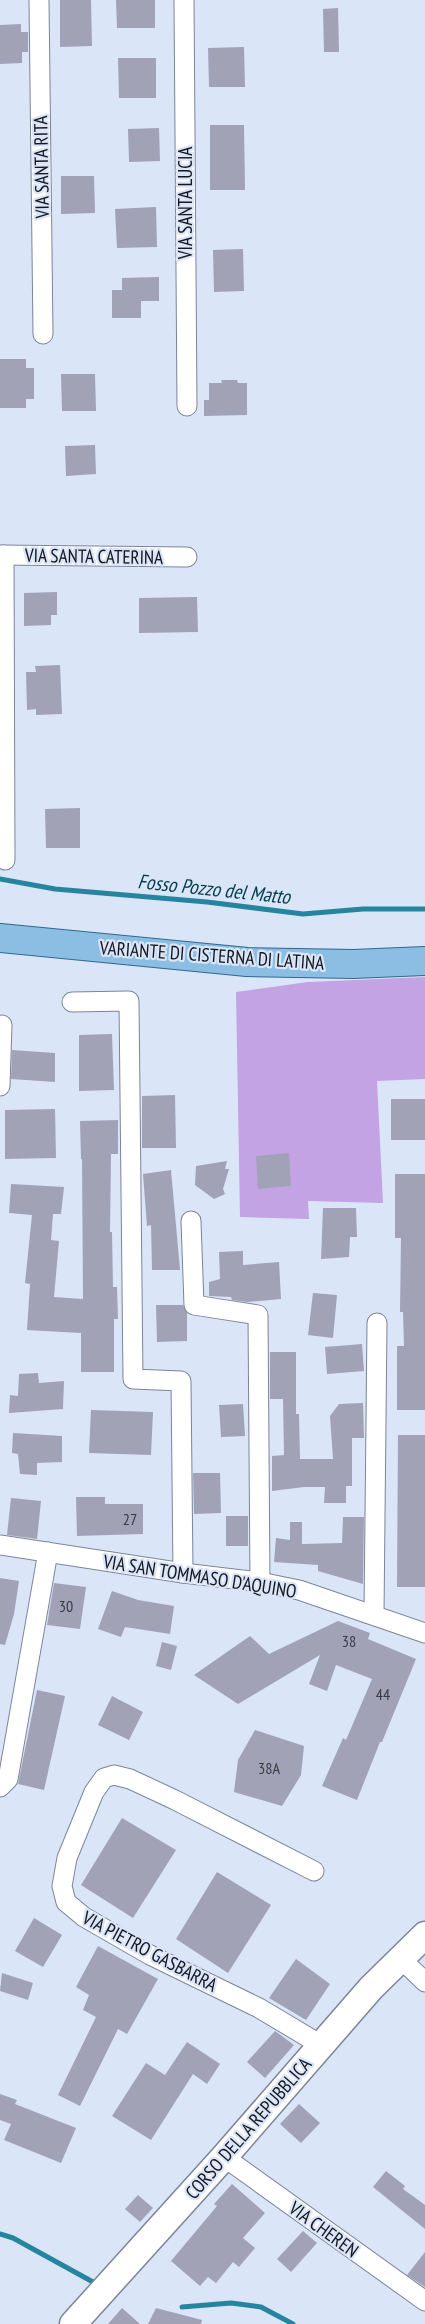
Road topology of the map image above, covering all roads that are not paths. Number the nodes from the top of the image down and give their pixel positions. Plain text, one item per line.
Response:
1 (38, 0) edge
2 (184, 0) edge
3 (43, 334) dead end
4 (187, 406) dead end
5 (2, 555) edge
6 (187, 557) dead end
7 (5, 860) dead end
8 (0, 924) edge
9 (0, 938) edge
10 (142, 952) junction
11 (0, 955) edge
12 (425, 961) edge
13 (72, 1002) dead end
14 (2, 1025) dead end
15 (0, 1086) edge
16 (191, 1221) dead end
17 (377, 1323) dead end
18 (0, 1545) edge
19 (48, 1552) junction
20 (183, 1573) junction
21 (260, 1582) junction
22 (374, 1614) junction
23 (425, 1633) edge
24 (0, 1787) edge
25 (314, 1871) dead end
26 (425, 1935) edge
27 (400, 1958) junction
28 (425, 1982) edge
29 (321, 2045) junction
30 (224, 2157) junction
31 (425, 2301) edge
32 (73, 2324) edge

1 - 3 street, VIA SANTA RITA
2 - 4 street, VIA SANTA LUCIA
5 - 6 street, VIA SANTA CATERINA
5 - 7 street
8 - 10 main road
9 - 10 main road, VARIANTE DI CISTERNA DI LATINA
10 - 11 main road
10 - 12 main road, VARIANTE DI CISTERNA DI LATINA
13 - 20 street
14 - 15 street
16 - 21 street
17 - 22 street
18 - 19 street, VIA SAN TOMMASO D'AQUINO
19 - 20 street, VIA SAN TOMMASO D'AQUINO
19 - 24 street
20 - 21 street, VIA SAN TOMMASO D'AQUINO
21 - 22 street, VIA SAN TOMMASO D'AQUINO
22 - 23 street, VIA SAN TOMMASO D'AQUINO
25 - 29 street, VIA PIETRO GASBARRA
26 - 27 street, CORSO DELLA REPUBBLICA
27 - 28 street
27 - 29 street, CORSO DELLA REPUBBLICA
29 - 30 street, CORSO DELLA REPUBBLICA
30 - 31 street, VIA CHEREN
30 - 32 street, CORSO DELLA REPUBBLICA

